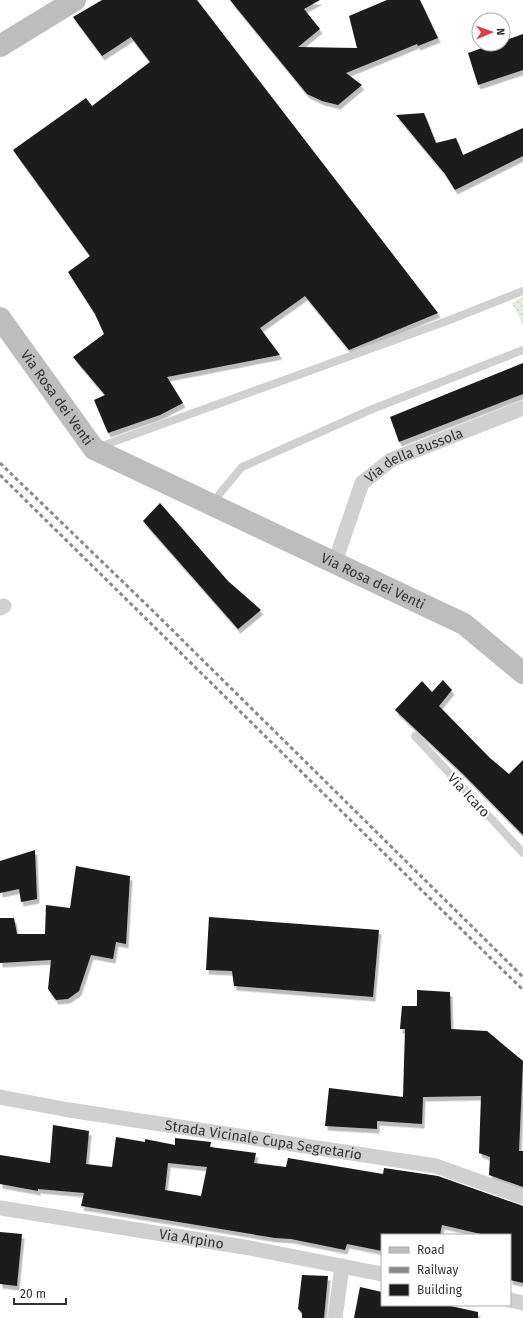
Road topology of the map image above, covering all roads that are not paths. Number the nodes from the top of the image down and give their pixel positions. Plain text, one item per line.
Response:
1 (75, 0) edge
2 (0, 46) edge
3 (523, 291) edge
4 (0, 318) edge
5 (523, 350) edge
6 (523, 408) edge
7 (94, 448) junction
8 (213, 504) junction
9 (335, 562) junction
10 (523, 673) edge
11 (415, 736) dead end
12 (523, 853) edge
13 (0, 1097) edge
14 (523, 1197) edge
15 (0, 1208) edge
16 (342, 1266) junction
17 (381, 1274) edge
18 (511, 1300) edge
19 (523, 1303) edge
20 (335, 1318) edge

1 - 2 street
3 - 7 lane
4 - 7 street, Via Rosa dei Venti
5 - 8 lane
6 - 9 street, Via della Bussola
7 - 8 street, Via Rosa dei Venti
8 - 9 street, Via Rosa dei Venti
9 - 10 street, Via Rosa dei Venti
11 - 12 lane, Via Icaro
13 - 14 street, Strada Vicinale Cupa Segretario
15 - 16 street, Via Arpino
16 - 17 street, Via Arpino
16 - 20 street
18 - 19 street

